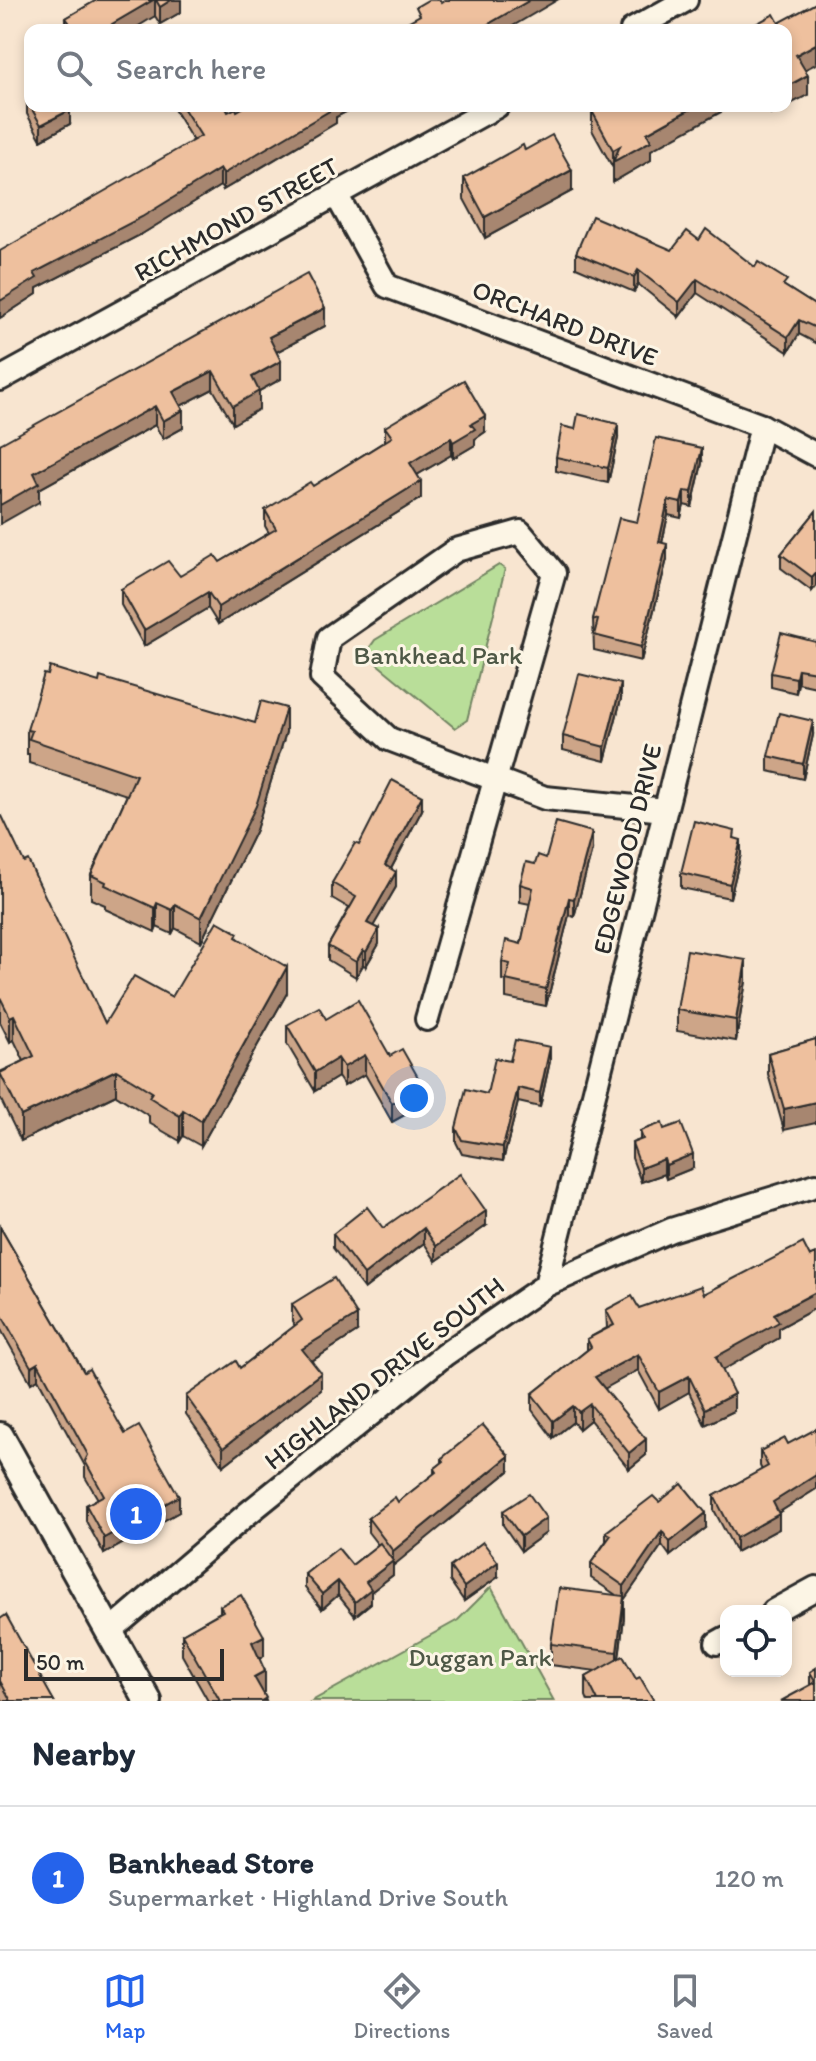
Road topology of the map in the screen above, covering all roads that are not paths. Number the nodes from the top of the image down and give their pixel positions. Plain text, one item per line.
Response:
1 (686, 0) edge
2 (643, 24) edge
3 (486, 112) edge
4 (337, 196) junction
5 (0, 379) edge
6 (762, 426) junction
7 (816, 455) edge
8 (493, 779) junction
9 (665, 810) junction
10 (427, 1019) dead end
11 (816, 1185) edge
12 (546, 1285) junction
13 (0, 1436) edge
14 (816, 1588) edge
15 (785, 1605) edge
16 (110, 1631) junction
17 (148, 1701) edge

1 - 2 street
3 - 4 street, RICHMOND STREET
4 - 5 street, RICHMOND STREET
4 - 6 street, ORCHARD DRIVE
6 - 7 street, ORCHARD DRIVE
6 - 9 street, EDGEWOOD DRIVE
8 - 8 street
8 - 9 street
8 - 10 street
9 - 12 street, EDGEWOOD DRIVE
11 - 12 street, HIGHLAND DRIVE SOUTH
12 - 16 street, HIGHLAND DRIVE SOUTH
13 - 16 street
14 - 15 street
16 - 17 street

